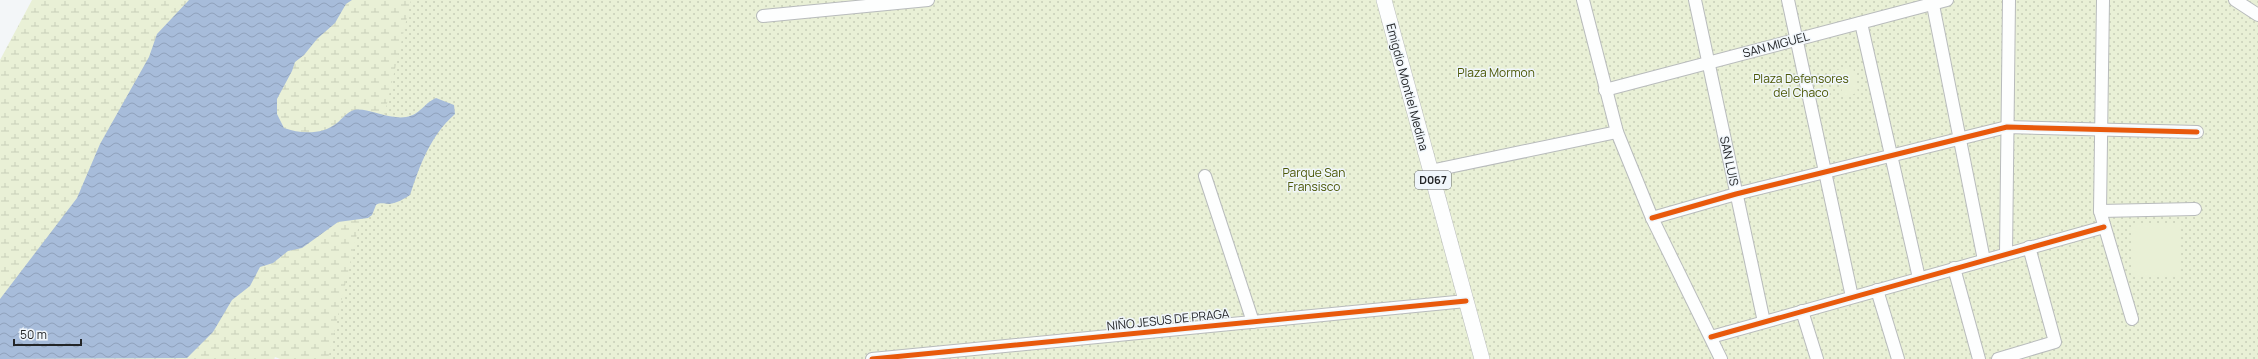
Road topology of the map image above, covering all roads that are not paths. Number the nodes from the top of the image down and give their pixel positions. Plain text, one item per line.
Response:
1 (928, 0) edge
2 (1384, 0) edge
3 (1583, 0) edge
4 (1696, 0) edge
5 (1788, 0) edge
6 (1947, 0) edge
7 (2009, 0) edge
8 (2103, 0) edge
9 (2235, 0) edge
10 (1932, 2) edge
11 (2258, 15) edge
12 (763, 16) dead end
13 (1861, 23) junction
14 (1796, 40) junction
15 (1709, 63) junction
16 (1605, 90) junction
17 (2007, 127) junction
18 (2100, 130) junction
19 (1617, 132) junction
20 (2196, 132) dead end
21 (1959, 139) junction
22 (1891, 155) junction
23 (1430, 171) junction
24 (1825, 172) junction
25 (1205, 176) dead end
26 (1736, 194) junction
27 (2195, 209) dead end
28 (2100, 211) junction
29 (1652, 218) junction
30 (2104, 226) junction
31 (2029, 247) junction
32 (2006, 254) junction
33 (1984, 260) junction
34 (1954, 268) junction
35 (1919, 278) junction
36 (1877, 290) junction
37 (1852, 297) junction
38 (1466, 301) junction
39 (1802, 311) junction
40 (2132, 319) dead end
41 (1253, 322) junction
42 (1764, 322) junction
43 (1711, 337) junction
44 (872, 359) edge
45 (1482, 359) edge
46 (1722, 359) edge
47 (1817, 359) edge
48 (1898, 359) edge
49 (1979, 359) edge
50 (1998, 359) edge

1 - 12 street
2 - 23 main road, Emigdio Montiel Medina / D067
3 - 16 street
4 - 15 street, SAN LUIS
5 - 14 street
6 - 10 street, SAN MIGUEL
7 - 17 street
8 - 18 street
9 - 11 street
10 - 13 street, SAN MIGUEL
10 - 21 street
13 - 14 street, SAN MIGUEL
13 - 22 street
14 - 15 street, SAN MIGUEL
14 - 24 street
15 - 16 street, SAN MIGUEL
15 - 26 street, SAN LUIS
16 - 19 street
17 - 18 street
17 - 21 street
17 - 32 street
18 - 20 street
18 - 28 street
19 - 23 street
19 - 29 street
21 - 22 street
21 - 33 street
22 - 24 street
22 - 35 street
23 - 38 main road, Emigdio Montiel Medina / D067
24 - 26 street
24 - 37 street
25 - 41 street
26 - 29 street
26 - 42 street, SAN LUIS
27 - 28 street
28 - 30 street
29 - 43 street
30 - 31 street
30 - 40 street
31 - 32 street
31 - 50 street
32 - 33 street
33 - 34 street
34 - 35 street
34 - 49 street
35 - 36 street
36 - 37 street
36 - 48 street
37 - 39 street
38 - 41 street, NIÑO JESUS DE PRAGA
38 - 45 main road, Emigdio Montiel Medina / D067
39 - 42 street
39 - 47 street
41 - 44 street, NIÑO JESUS DE PRAGA
42 - 43 street
43 - 46 street

